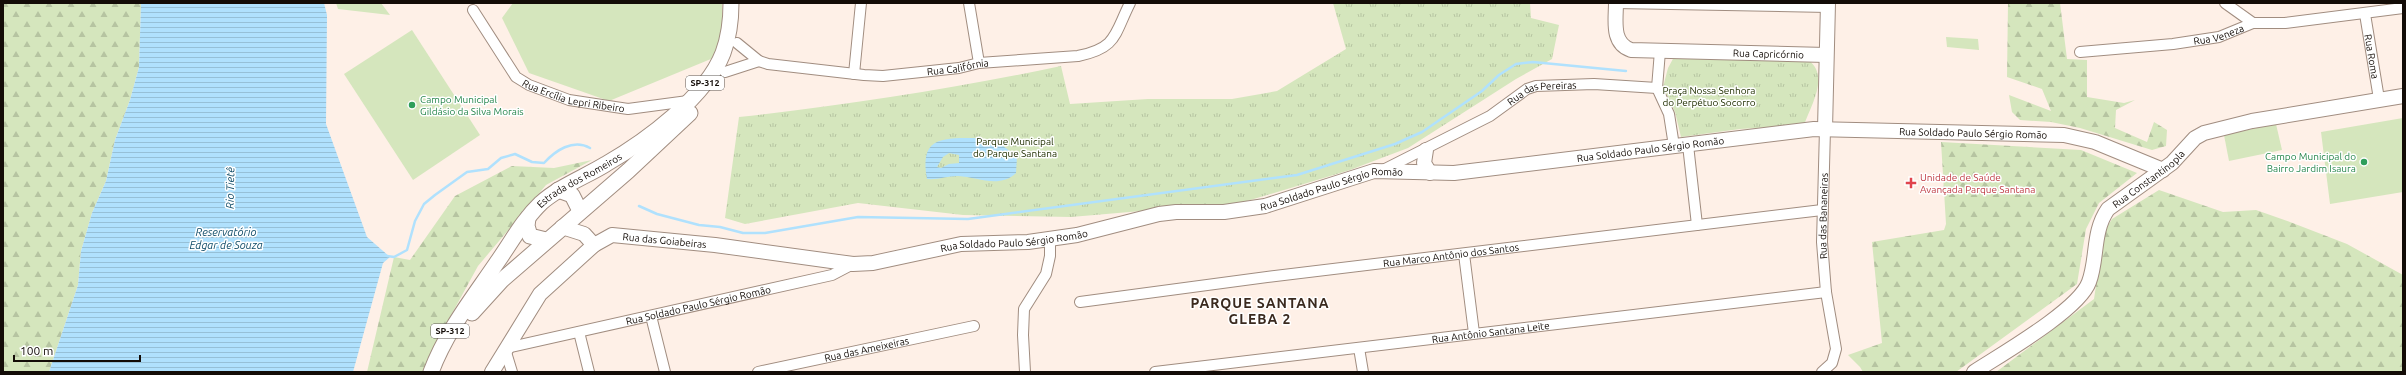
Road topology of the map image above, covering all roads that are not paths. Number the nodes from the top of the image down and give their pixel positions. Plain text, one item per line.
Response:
1 (731, 3) edge
2 (741, 3) edge
3 (861, 3) edge
4 (969, 3) edge
5 (1130, 3) edge
6 (1616, 3) edge
7 (2225, 3) edge
8 (1828, 5) edge
9 (2403, 8) edge
10 (473, 10) dead end
11 (2365, 14) junction
12 (2252, 23) junction
13 (737, 43) junction
14 (1660, 51) junction
15 (2080, 52) dead end
16 (1826, 54) junction
17 (759, 61) junction
18 (979, 63) junction
19 (725, 72) junction
20 (854, 74) junction
21 (1657, 88) junction
22 (2403, 96) edge
23 (2379, 100) junction
24 (688, 101) junction
25 (1825, 129) junction
26 (1688, 145) junction
27 (1674, 146) junction
28 (1426, 150) junction
29 (1383, 170) junction
30 (2163, 170) junction
31 (1430, 173) junction
32 (558, 190) junction
33 (1822, 210) junction
34 (580, 211) junction
35 (528, 218) junction
36 (1697, 225) junction
37 (562, 227) junction
38 (584, 234) junction
39 (1050, 239) junction
40 (546, 240) junction
41 (594, 245) junction
42 (1464, 254) junction
43 (824, 260) junction
44 (853, 264) junction
45 (832, 275) junction
46 (1826, 292) junction
47 (1080, 302) dead end
48 (651, 316) junction
49 (974, 326) dead end
50 (579, 332) junction
51 (1474, 333) junction
52 (1359, 348) junction
53 (506, 349) junction
54 (431, 372) edge
55 (441, 372) edge
56 (492, 372) edge
57 (512, 372) edge
58 (588, 372) edge
59 (665, 372) edge
60 (758, 372) edge
61 (1025, 372) edge
62 (1155, 372) edge
63 (1363, 372) edge
64 (1822, 372) edge
65 (1974, 372) edge

1 - 24 main road, Estrada dos Romeiros / SP-312
2 - 13 main road, Estrada dos Romeiros / SP-312
3 - 20 street
4 - 18 street
5 - 18 street, Rua Califórnia
6 - 8 street
6 - 14 street, Rua Capricórnio
7 - 12 street
8 - 16 street
9 - 11 street, Rua Veneza
10 - 24 street, Rua Ercília Lepri Ribeiro
11 - 12 street, Rua Veneza
11 - 23 street, Rua Roma
12 - 15 street, Rua Veneza
13 - 17 street, Rua Califórnia
13 - 19 main road, Estrada dos Romeiros / SP-312
14 - 16 street, Rua Capricórnio
14 - 21 street
16 - 25 street, Rua das Bananeiras
17 - 19 street
17 - 20 street, Rua Califórnia
18 - 20 street, Rua Califórnia
19 - 34 main road, Estrada dos Romeiros / SP-312
21 - 27 street
21 - 28 street, Rua das Pereiras
22 - 23 street, Rua Constantinopla
23 - 30 street, Rua Constantinopla
24 - 32 main road, Estrada dos Romeiros / SP-312
25 - 26 street, Rua Soldado Paulo Sérgio Romão
25 - 30 street, Rua Soldado Paulo Sérgio Romão
25 - 33 street, Rua das Bananeiras
26 - 27 street, Rua Soldado Paulo Sérgio Romão
26 - 36 street
27 - 31 street, Rua Soldado Paulo Sérgio Romão
28 - 29 street, Rua das Pereiras
28 - 31 street
29 - 31 street, Rua Soldado Paulo Sérgio Romão
29 - 39 street, Rua Soldado Paulo Sérgio Romão
30 - 65 street, Rua Constantinopla
32 - 34 main road
32 - 35 main road, Estrada dos Romeiros / SP-312
33 - 36 street, Rua Marco Antônio dos Santos
33 - 46 street, Rua das Bananeiras
34 - 37 main road, Estrada dos Romeiros / SP-312
34 - 38 street
35 - 40 main road
35 - 54 main road, Estrada dos Romeiros / SP-312
36 - 42 street, Rua Marco Antônio dos Santos
37 - 38 street
37 - 40 main road, Estrada dos Romeiros / SP-312
38 - 41 street
39 - 44 street, Rua Soldado Paulo Sérgio Romão
39 - 61 street
40 - 55 main road, Estrada dos Romeiros / SP-312
41 - 43 street, Rua das Goiabeiras
41 - 53 street, Rua das Goiabeiras
42 - 47 street, Rua Marco Antônio dos Santos
42 - 51 street
43 - 44 street, Rua das Goiabeiras
43 - 45 street
44 - 45 street, Rua Soldado Paulo Sérgio Romão
45 - 48 street, Rua Soldado Paulo Sérgio Romão
46 - 51 street, Rua Antônio Santana Leite
46 - 64 street, Rua das Bananeiras
48 - 50 street, Rua Soldado Paulo Sérgio Romão
48 - 59 street
49 - 60 street, Rua das Ameixeiras
50 - 53 street, Rua Soldado Paulo Sérgio Romão
50 - 58 street
51 - 52 street, Rua Antônio Santana Leite
52 - 62 street, Rua Antônio Santana Leite
52 - 63 street
53 - 56 street, Rua das Goiabeiras
53 - 57 street

